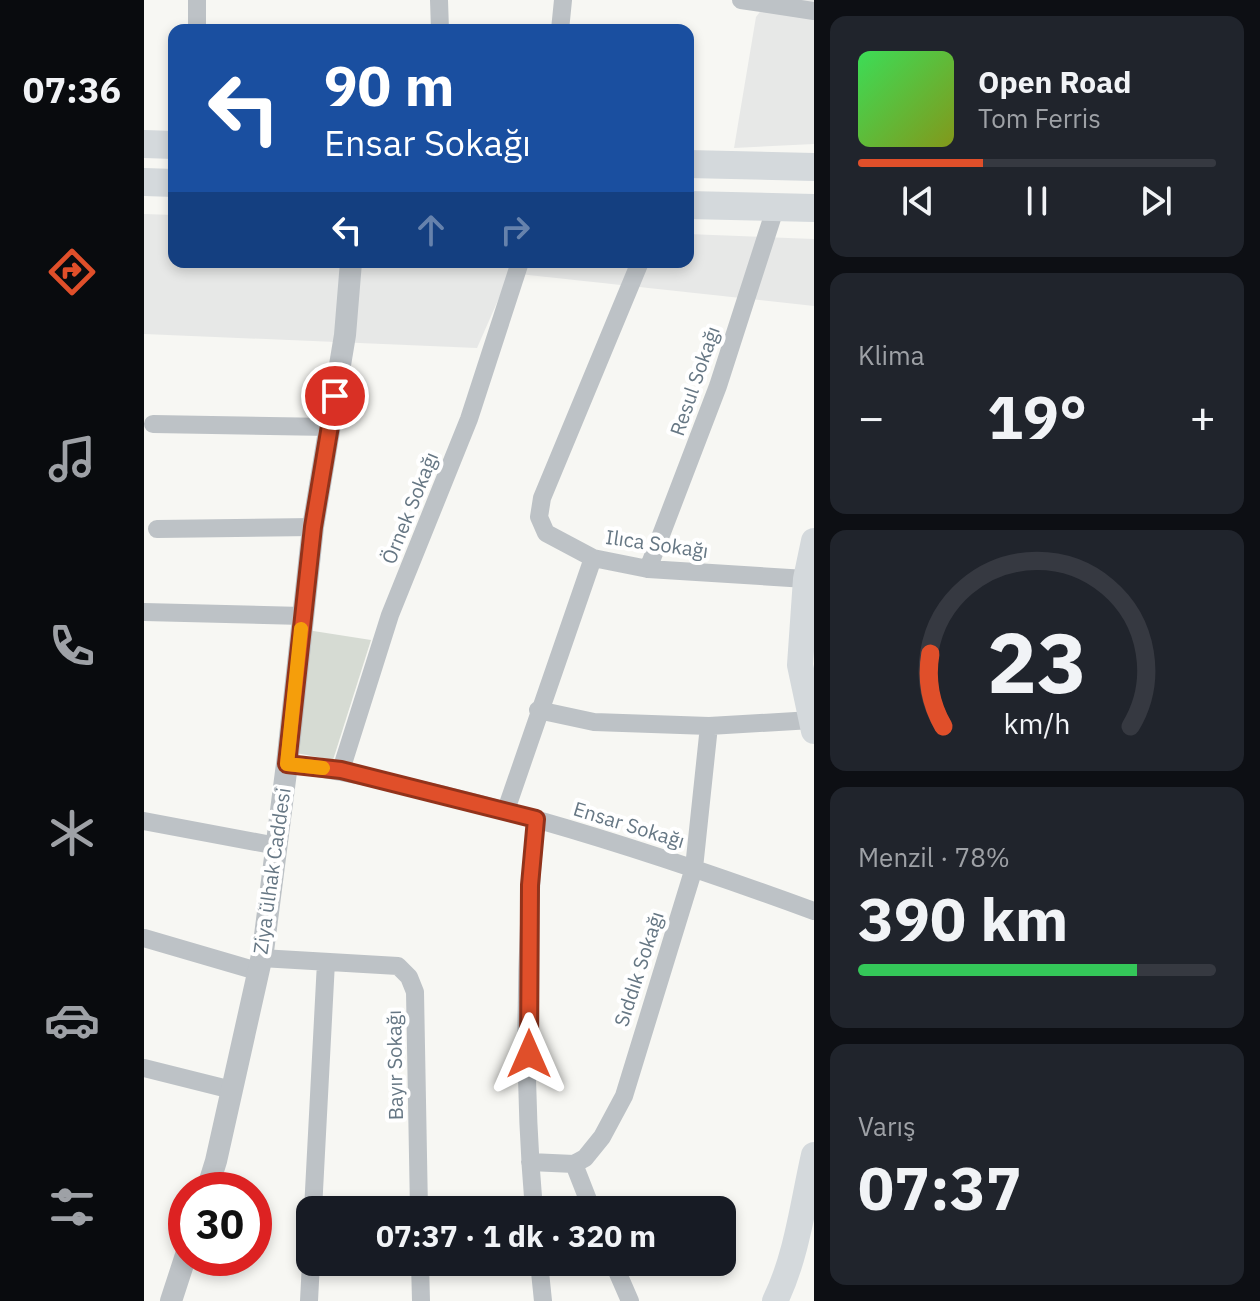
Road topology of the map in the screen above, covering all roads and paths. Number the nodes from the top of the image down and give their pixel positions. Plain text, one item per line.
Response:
1 (197, 0) edge
2 (439, 0) edge
3 (563, 0) edge
4 (741, 0) edge
5 (814, 11) edge
6 (197, 24) edge
7 (440, 24) edge
8 (561, 24) edge
9 (144, 144) edge
10 (168, 145) edge
11 (694, 164) edge
12 (814, 167) edge
13 (144, 182) edge
14 (168, 183) edge
15 (694, 205) edge
16 (776, 206) junction
17 (814, 208) edge
18 (351, 268) edge
19 (518, 268) edge
20 (638, 268) edge
21 (153, 424) dead end
22 (330, 427) junction
23 (313, 527) junction
24 (157, 529) dead end
25 (814, 541) edge
26 (593, 558) junction
27 (648, 569) junction
28 (809, 572) edge
29 (144, 612) edge
30 (303, 616) junction
31 (538, 710) junction
32 (813, 725) edge
33 (709, 726) junction
34 (287, 764) junction
35 (341, 770) junction
36 (506, 810) junction
37 (536, 819) junction
38 (144, 821) edge
39 (277, 846) junction
40 (694, 868) junction
41 (814, 911) edge
42 (144, 938) edge
43 (326, 962) junction
44 (259, 965) junction
45 (144, 1068) edge
46 (232, 1090) junction
47 (814, 1155) edge
48 (530, 1162) junction
49 (574, 1164) junction
50 (213, 1172) edge
51 (314, 1196) edge
52 (419, 1196) edge
53 (533, 1196) edge
54 (587, 1196) edge
55 (805, 1240) edge
56 (179, 1276) edge
57 (310, 1276) edge
58 (420, 1276) edge
59 (540, 1276) edge
60 (619, 1276) edge
61 (171, 1301) edge
62 (309, 1301) edge
63 (421, 1301) edge
64 (543, 1301) edge
65 (630, 1301) edge
66 (775, 1301) edge

1 - 6 street
2 - 7 street
3 - 8 street
4 - 5 street
9 - 10 main road
11 - 12 main road
13 - 14 main road
15 - 16 main road
16 - 17 main road
16 - 27 street, Resul Sokağı
18 - 22 street, Ziya ülhak Caddesi
19 - 35 street, Örnek Sokağı
20 - 26 street, Ilıca Sokağı
21 - 22 street
22 - 23 street, Ziya ülhak Caddesi
23 - 24 street
23 - 30 street, Ziya ülhak Caddesi
25 - 28 main road
26 - 27 street, Ilıca Sokağı
26 - 31 street
27 - 28 street, Ilıca Sokağı
28 - 32 main road
29 - 30 street
30 - 34 street, Ziya ülhak Caddesi
31 - 33 street
31 - 36 street
32 - 33 street
33 - 40 street, Sıddık Sokağı
34 - 35 street, Ensar Sokağı
34 - 39 street, Ziya ülhak Caddesi
35 - 36 street, Ensar Sokağı
36 - 37 street, Ensar Sokağı
37 - 40 street, Ensar Sokağı
37 - 48 street
38 - 39 street
39 - 44 street, Ziya ülhak Caddesi
40 - 41 street, Ensar Sokağı
40 - 49 street, Sıddık Sokağı
42 - 44 street, Bayır Sokağı
43 - 44 street, Bayır Sokağı
43 - 51 street
43 - 52 street, Bayır Sokağı
44 - 46 street, Ziya ülhak Caddesi
45 - 46 street
46 - 50 street, Ziya ülhak Caddesi
47 - 55 main road
48 - 49 street
48 - 53 street
49 - 54 street
55 - 66 main road
56 - 61 street
57 - 62 street
58 - 63 street
59 - 64 street
60 - 65 street

